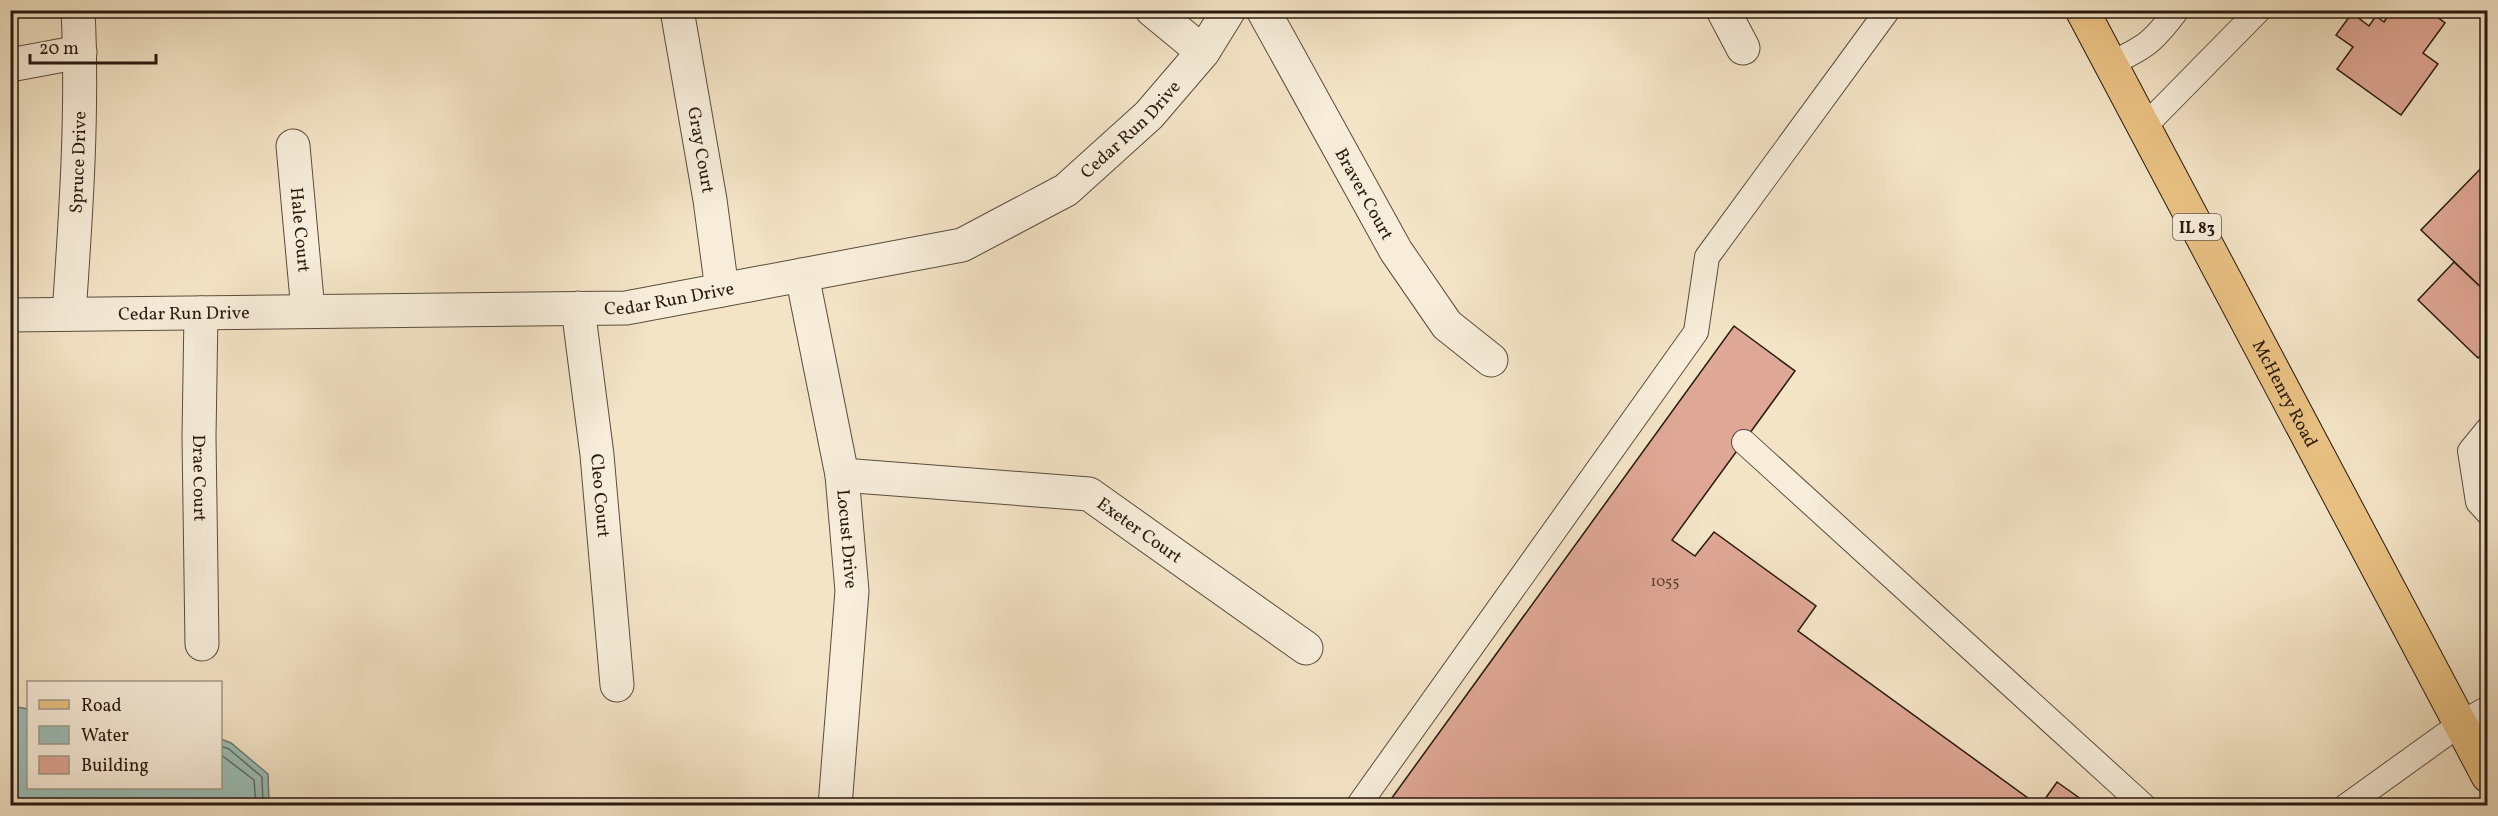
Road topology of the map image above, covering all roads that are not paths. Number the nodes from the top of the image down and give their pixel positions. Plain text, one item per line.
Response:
1 (78, 10) edge
2 (677, 10) edge
3 (1152, 10) edge
4 (1229, 10) edge
5 (1263, 10) edge
6 (1723, 10) edge
7 (1888, 10) edge
8 (2082, 10) edge
9 (2177, 10) edge
10 (2259, 10) edge
11 (1743, 48) dead end
12 (80, 52) junction
13 (1203, 52) junction
14 (10, 64) edge
15 (2110, 64) junction
16 (2144, 127) junction
17 (293, 146) dead end
18 (802, 275) junction
19 (722, 290) junction
20 (578, 308) junction
21 (308, 312) junction
22 (201, 313) junction
23 (69, 314) junction
24 (10, 315) edge
25 (1491, 360) dead end
26 (2487, 429) edge
27 (1744, 442) dead end
28 (842, 475) junction
29 (2487, 513) edge
30 (202, 644) dead end
31 (1306, 648) dead end
32 (617, 685) dead end
33 (2474, 716) edge
34 (2487, 776) edge
35 (835, 806) edge
36 (1358, 806) edge
37 (2144, 806) edge
38 (2346, 806) edge

1 - 12 street, Spruce Drive
2 - 19 street, Gray Court
3 - 13 street
4 - 13 street, Cedar Run Drive
5 - 25 street, Braver Court
6 - 11 street
7 - 36 lane
8 - 15 main road, McHenry Road / IL 83
9 - 15 lane
10 - 16 lane
12 - 14 street
12 - 23 street, Spruce Drive
13 - 18 street, Cedar Run Drive
15 - 16 main road, McHenry Road / IL 83
16 - 33 main road, McHenry Road / IL 83
17 - 21 street, Hale Court
18 - 19 street, Cedar Run Drive
18 - 28 street, Locust Drive
19 - 20 street, Cedar Run Drive
20 - 21 street, Cedar Run Drive
20 - 32 street, Cleo Court
21 - 22 street, Cedar Run Drive
22 - 23 street, Cedar Run Drive
22 - 30 street, Drae Court
23 - 24 street, Cedar Run Drive
26 - 29 lane
27 - 37 lane
28 - 31 street, Exeter Court
28 - 35 street, Locust Drive
33 - 34 main road, McHenry Road / IL 83
33 - 38 lane

